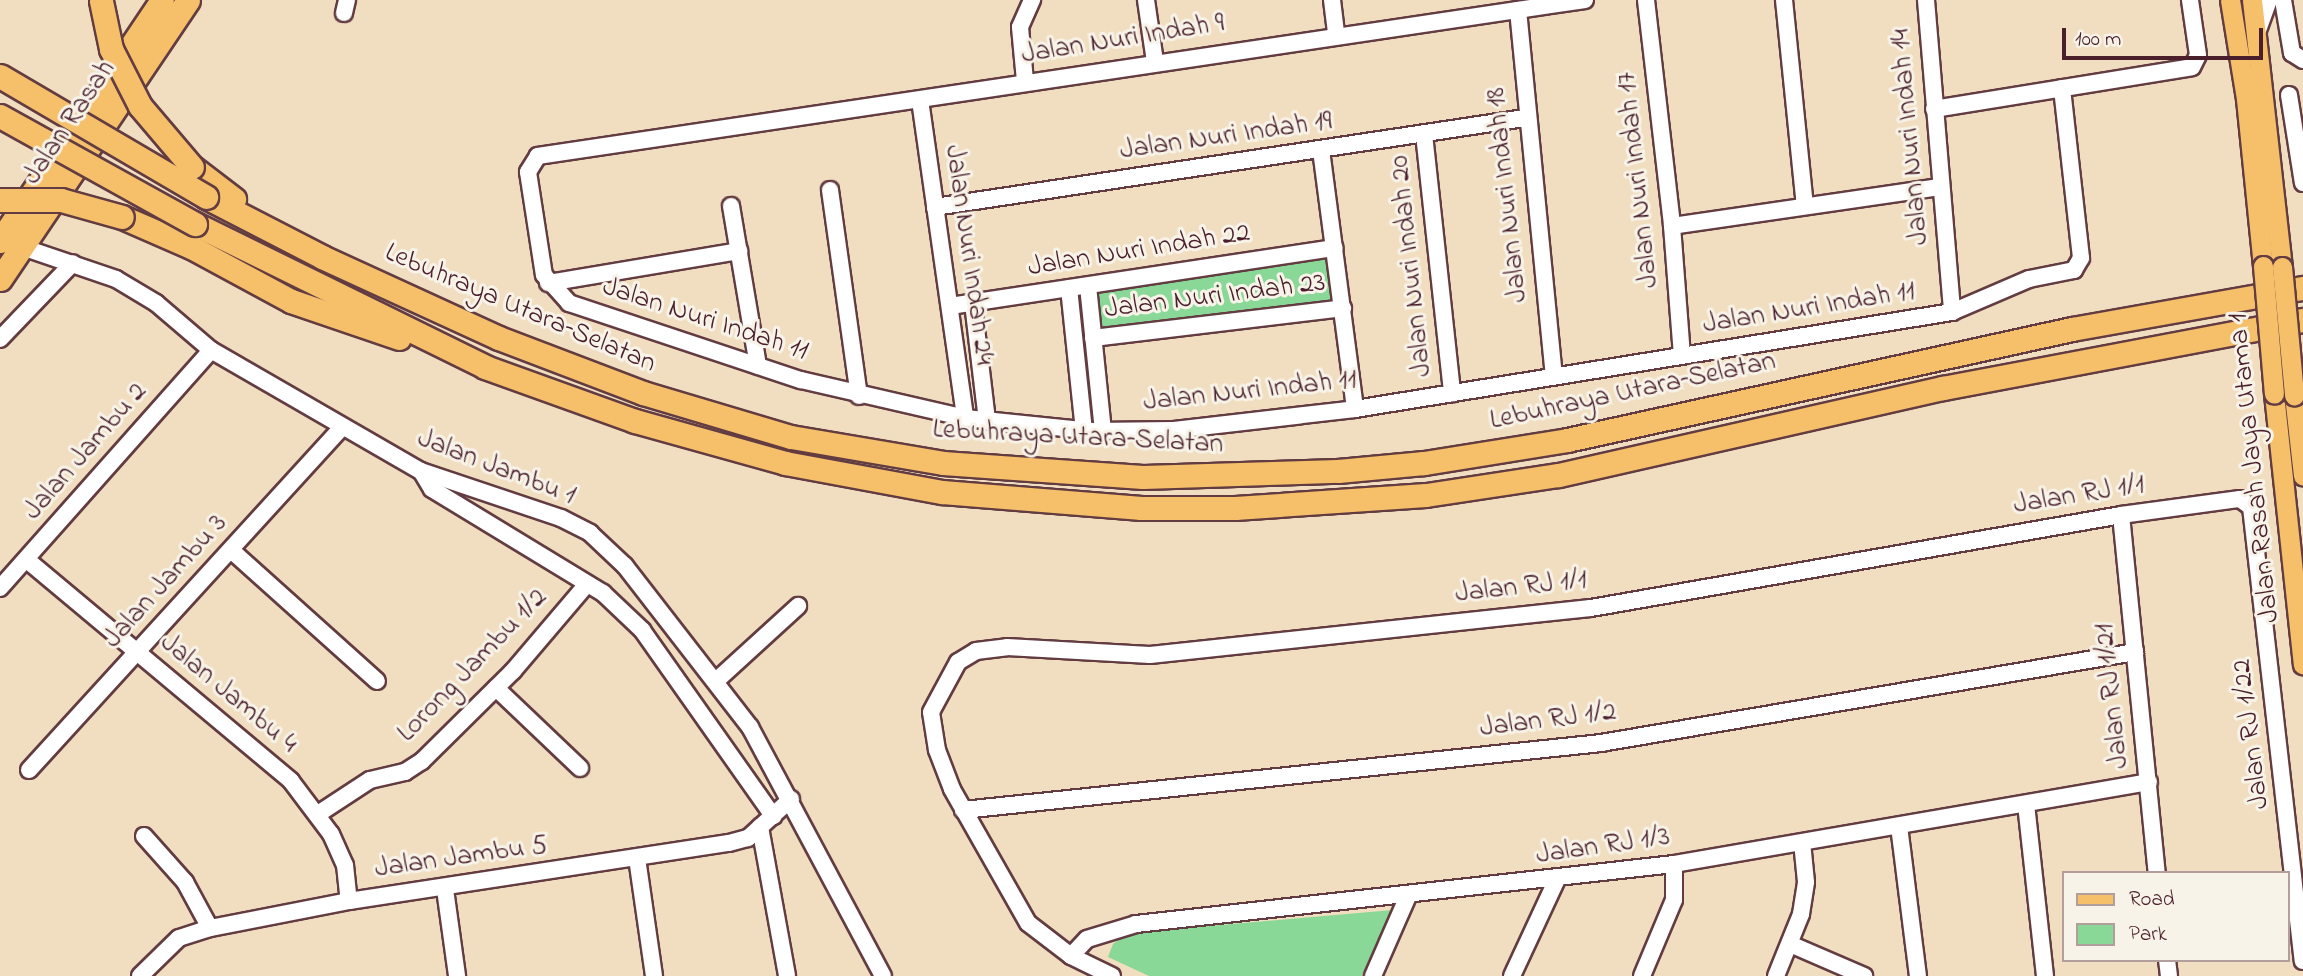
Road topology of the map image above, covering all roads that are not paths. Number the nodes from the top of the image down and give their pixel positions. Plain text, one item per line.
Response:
1 (101, 0) edge
2 (162, 0) edge
3 (188, 0) edge
4 (1146, 0) edge
5 (1332, 0) edge
6 (1585, 0) edge
7 (1646, 0) edge
8 (1784, 0) edge
9 (1926, 0) edge
10 (2190, 0) edge
11 (2230, 0) edge
12 (2252, 0) edge
13 (2269, 0) edge
14 (2283, 0) edge
15 (1029, 5) edge
16 (1497, 6) edge
17 (1518, 10) junction
18 (2257, 33) junction
19 (1336, 35) junction
20 (2303, 60) edge
21 (1155, 62) junction
22 (0, 76) edge
23 (1025, 81) junction
24 (2062, 88) junction
25 (2296, 94) edge
26 (2267, 98) junction
27 (920, 100) junction
28 (1934, 109) junction
29 (0, 116) edge
30 (1525, 118) junction
31 (1424, 134) junction
32 (2299, 135) edge
33 (1321, 150) junction
34 (2303, 183) edge
35 (1940, 187) junction
36 (830, 190) dead end
37 (0, 200) edge
38 (731, 205) dead end
39 (1805, 205) junction
40 (935, 207) junction
41 (1672, 226) junction
42 (11, 244) edge
43 (1335, 248) junction
44 (738, 251) junction
45 (322, 257) junction
46 (73, 263) junction
47 (2272, 267) junction
48 (0, 279) edge
49 (548, 283) junction
50 (1087, 286) junction
51 (1069, 288) junction
52 (2303, 288) edge
53 (973, 303) junction
54 (950, 306) junction
55 (1343, 308) junction
56 (1952, 312) junction
57 (2303, 320) edge
58 (1093, 338) junction
59 (0, 339) edge
60 (211, 350) junction
61 (1682, 355) junction
62 (758, 366) junction
63 (485, 367) junction
64 (1554, 375) junction
65 (1452, 393) junction
66 (859, 396) junction
67 (1355, 409) junction
68 (965, 418) junction
69 (987, 421) junction
70 (340, 429) junction
71 (1084, 430) junction
72 (1103, 431) junction
73 (421, 471) junction
74 (2303, 475) edge
75 (2247, 502) joint
76 (2121, 515) junction
77 (231, 550) junction
78 (27, 559) junction
79 (587, 584) junction
80 (0, 588) edge
81 (798, 606) dead end
82 (137, 652) junction
83 (2135, 652) junction
84 (2303, 664) edge
85 (717, 680) junction
86 (377, 681) dead end
87 (496, 688) junction
88 (580, 768) dead end
89 (29, 770) dead end
90 (2148, 782) junction
91 (791, 799) junction
92 (2026, 804) junction
93 (963, 810) junction
94 (318, 814) junction
95 (773, 816) junction
96 (1899, 826) junction
97 (760, 827) junction
98 (144, 836) dead end
99 (1802, 842) junction
100 (637, 858) junction
101 (1674, 864) junction
102 (2157, 871) edge
103 (1556, 881) junction
104 (445, 889) junction
105 (1408, 897) junction
106 (349, 901) junction
107 (210, 928) junction
108 (1790, 944) junction
109 (1071, 956) junction
110 (2303, 961) edge
111 (140, 976) edge
112 (457, 976) edge
113 (654, 976) edge
114 (787, 976) edge
115 (883, 976) edge
116 (1112, 976) edge
117 (1373, 976) edge
118 (1512, 976) edge
119 (1642, 976) edge
120 (1776, 976) edge
121 (1864, 976) edge
122 (1918, 976) edge
123 (2045, 976) edge

1 - 45 highway, bridge
2 - 42 highway, Jalan Rasah
3 - 42 highway, Jalan Rasah
4 - 21 street
5 - 19 street
6 - 17 street, Jalan Nuri Indah 9
7 - 41 street, Jalan Nuri Indah 17
8 - 39 street
9 - 28 street, Jalan Nuri Indah 14
10 - 24 street
11 - 47 main road
12 - 18 main road
13 - 18 street
14 - 20 street
15 - 23 street
16 - 17 street, Jalan Nuri Indah 9
16 - 19 street, Jalan Nuri Indah 9
17 - 30 street, Jalan Nuri Indah 18
18 - 26 main road
19 - 21 street, Jalan Nuri Indah 9
21 - 23 street, Jalan Nuri Indah 9
22 - 45 highway, Lebuhraya Utara–Selatan, bridge
23 - 27 street, Jalan Nuri Indah 9
24 - 28 street
24 - 56 street, Jalan Nuri Indah 11
25 - 26 street
25 - 32 street
26 - 47 main road
27 - 40 street, Jalan Nuri Indah 24
27 - 49 street, Jalan Nuri Indah 9
28 - 35 street, Jalan Nuri Indah 14
29 - 63 highway, Lebuhraya Utara–Selatan, bridge
30 - 31 street, Jalan Nuri Indah 19
30 - 64 street, Jalan Nuri Indah 18
31 - 33 street, Jalan Nuri Indah 19
31 - 65 street, Jalan Nuri Indah 20
32 - 34 street
33 - 40 street, Jalan Nuri Indah 19
33 - 43 street
35 - 39 street
35 - 56 street, Jalan Nuri Indah 14
36 - 66 street
37 - 63 highway, bridge
38 - 44 street
39 - 41 street
40 - 54 street, Jalan Nuri Indah 24
41 - 61 street, Jalan Nuri Indah 17
42 - 46 street, Jalan Jambu 1
42 - 48 highway, Jalan Rasah
43 - 50 street, Jalan Nuri Indah 22
43 - 55 street
44 - 49 street
44 - 62 street
45 - 52 highway, Lebuhraya Utara–Selatan
46 - 59 street
46 - 60 street, Jalan Jambu 1
47 - 74 main road, Jalan Rasah Jaya Utama 1, bridge
47 - 84 main road, Jalan Rasah Jaya Utama 1, bridge
49 - 62 street, Jalan Nuri Indah 11
50 - 51 street, Jalan Nuri Indah 22
50 - 58 street
51 - 53 street, Jalan Nuri Indah 22
51 - 71 street
53 - 54 street, Jalan Nuri Indah 22
53 - 69 street
54 - 68 street, Jalan Nuri Indah 24
55 - 58 street, Jalan Nuri Indah 23
55 - 67 street
56 - 61 street, Jalan Nuri Indah 11
57 - 63 highway, Lebuhraya Utara–Selatan
58 - 72 street
60 - 70 street, Jalan Jambu 1
60 - 78 street, Jalan Jambu 2
61 - 64 street, Jalan Nuri Indah 11
62 - 66 street, Jalan Nuri Indah 11
64 - 65 street, Jalan Nuri Indah 11
65 - 67 street, Jalan Nuri Indah 11
66 - 68 street, Jalan Nuri Indah 11
67 - 72 street, Jalan Nuri Indah 11
68 - 69 street, Jalan Nuri Indah 11
69 - 71 street, Jalan Nuri Indah 11
70 - 73 street, Jalan Jambu 1
70 - 77 street, Jalan Jambu 3
71 - 72 street, Jalan Nuri Indah 11
73 - 79 street
73 - 85 street, Jalan Jambu 1
75 - 76 street, Jalan RJ 1/1
75 - 110 street, Jalan RJ 1/22
76 - 83 street, Jalan RJ 1/21
76 - 93 street, Jalan RJ 1/1
77 - 82 street, Jalan Jambu 3
77 - 86 street
78 - 80 street, Jalan Jambu 2
78 - 82 street, Jalan Jambu 4
79 - 87 street, Lorong Jambu 1/2
79 - 95 street
81 - 85 street
82 - 89 street, Jalan Jambu 3
82 - 94 street, Jalan Jambu 4
83 - 90 street, Jalan RJ 1/21
83 - 93 street, Jalan RJ 1/2
85 - 91 street, Jalan Jambu 1
87 - 88 street
87 - 94 street, Lorong Jambu 1/2
90 - 92 street, Jalan RJ 1/3
90 - 102 street, Jalan RJ 1/21
91 - 95 street, Jalan Jambu 5
91 - 115 street, Jalan Jambu 1
92 - 96 street, Jalan RJ 1/3
92 - 123 street
93 - 109 street, Jalan RJ 1/1
94 - 106 street, Jalan Jambu 4
95 - 97 street, Jalan Jambu 5
96 - 99 street, Jalan RJ 1/3
96 - 122 street
97 - 100 street, Jalan Jambu 5
97 - 114 street
98 - 107 street
99 - 101 street, Jalan RJ 1/3
99 - 108 street
100 - 104 street, Jalan Jambu 5
100 - 113 street
101 - 103 street, Jalan RJ 1/3
101 - 119 street
103 - 105 street, Jalan RJ 1/3
103 - 118 street
104 - 106 street, Jalan Jambu 5
104 - 112 street
105 - 109 street, Jalan RJ 1/3
105 - 117 street
106 - 107 street, Jalan Jambu 5
107 - 111 street, Jalan Jambu 5
108 - 120 street
108 - 121 street
109 - 116 street, Jalan RJ 1/1

